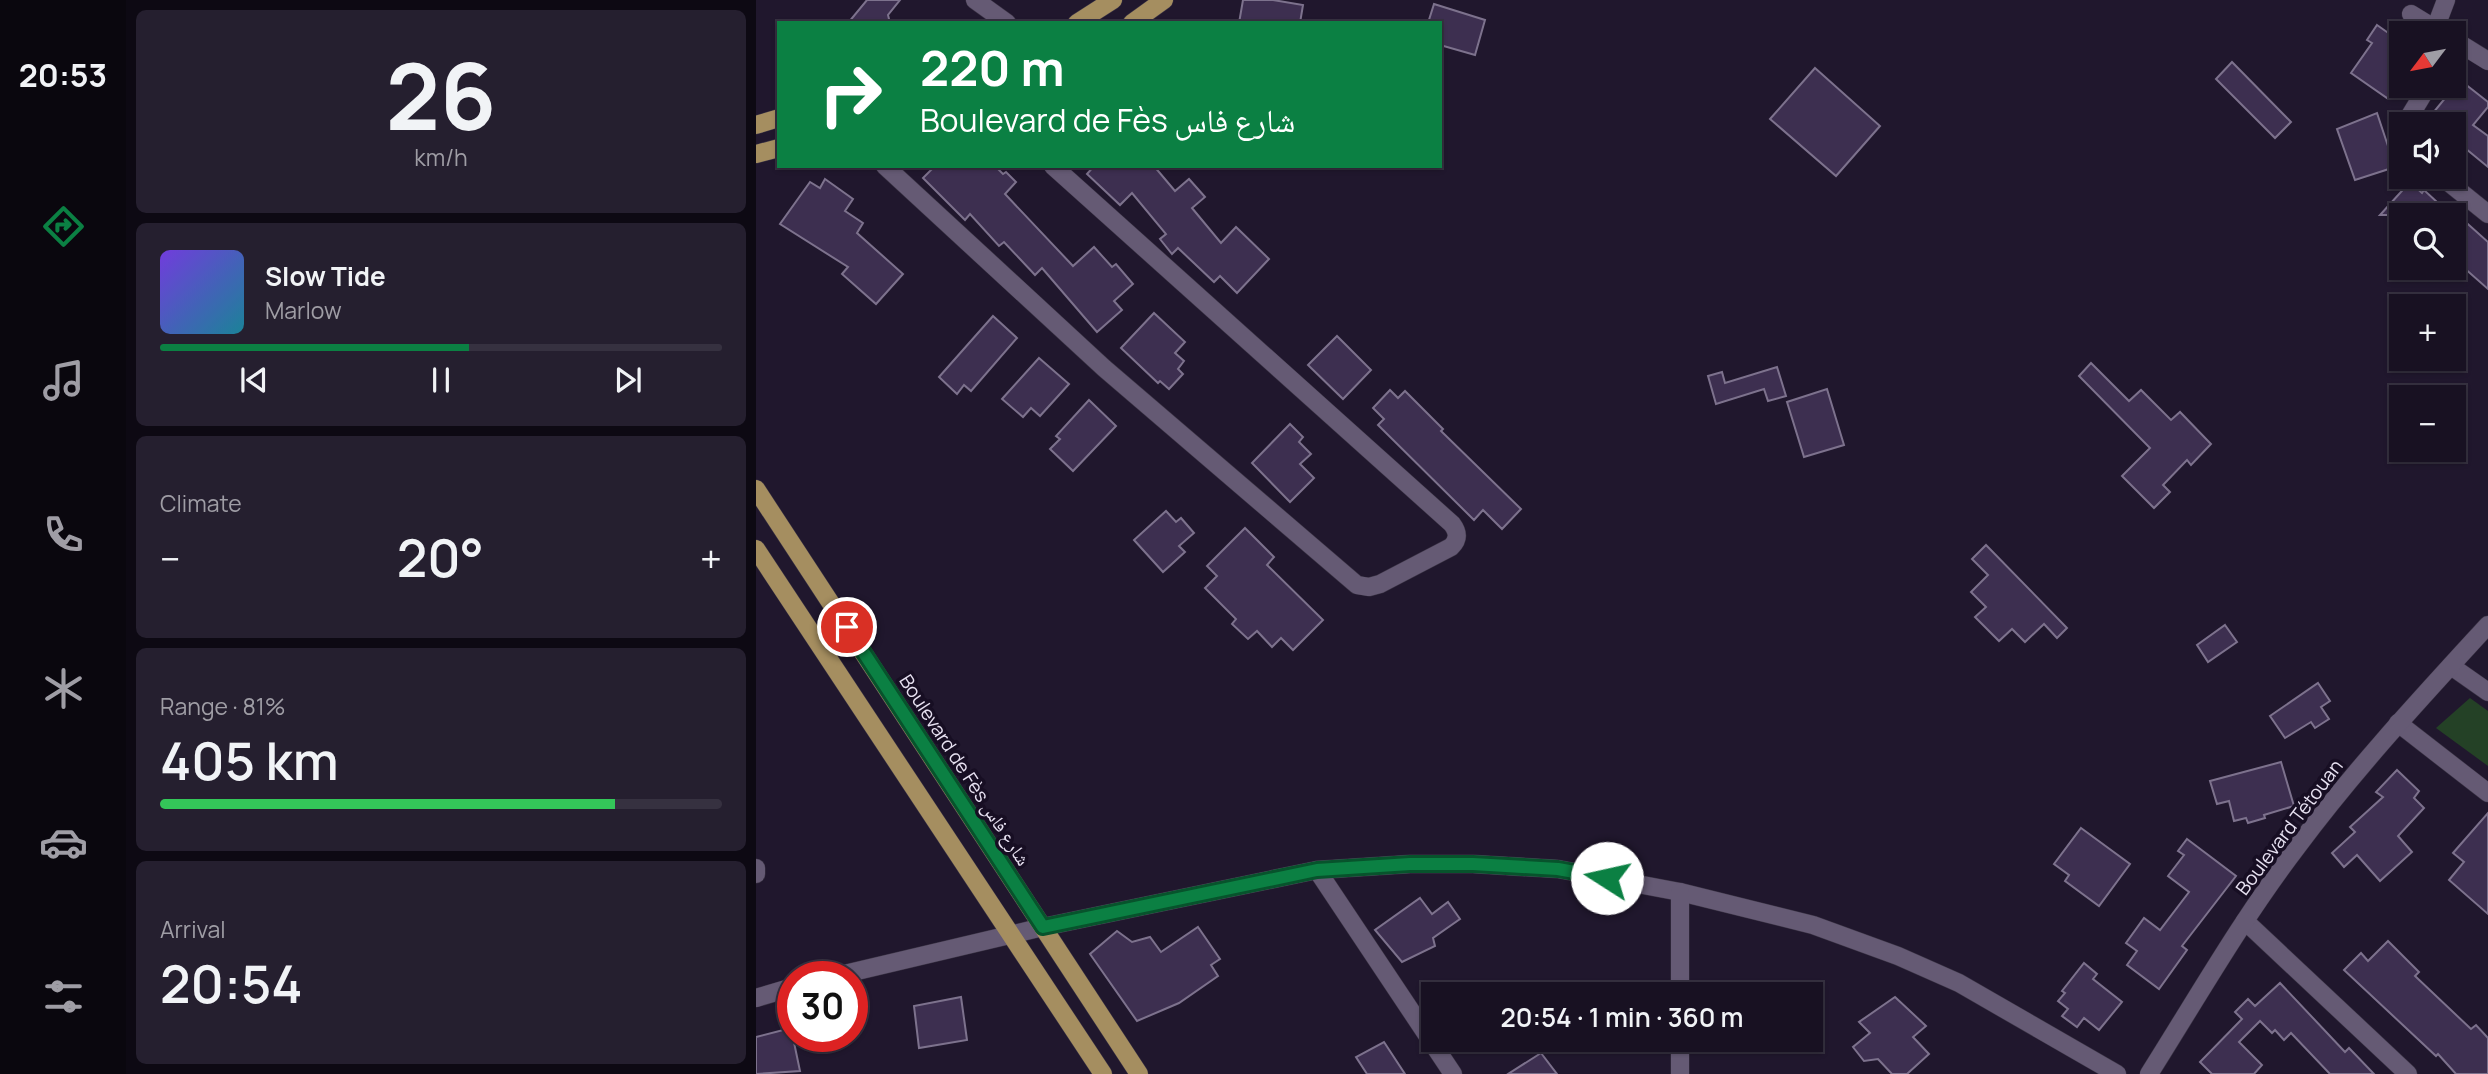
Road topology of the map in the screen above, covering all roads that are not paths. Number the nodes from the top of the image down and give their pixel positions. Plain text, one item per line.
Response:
1 (975, 0) edge
2 (1113, 0) edge
3 (1164, 0) edge
4 (2446, 0) edge
5 (2411, 14) dead end
6 (1004, 21) edge
7 (1080, 21) edge
8 (1135, 21) edge
9 (2422, 21) edge
10 (2441, 21) edge
11 (2466, 48) edge
12 (2488, 61) edge
13 (777, 119) edge
14 (756, 125) edge
15 (777, 149) edge
16 (756, 154) edge
17 (887, 168) edge
18 (1055, 168) edge
19 (2457, 189) edge
20 (2488, 214) edge
21 (756, 489) edge
22 (756, 548) edge
23 (2488, 625) edge
24 (2451, 666) junction
25 (2488, 692) edge
26 (2398, 723) junction
27 (2488, 793) edge
28 (756, 868) edge
29 (1317, 870) junction
30 (756, 874) edge
31 (1680, 892) junction
32 (2245, 921) junction
33 (1043, 927) junction
34 (1011, 934) junction
35 (868, 968) edge
36 (1680, 982) edge
37 (777, 992) edge
38 (756, 998) edge
39 (1680, 1052) edge
40 (1103, 1074) edge
41 (1139, 1074) edge
42 (1453, 1074) edge
43 (1679, 1074) edge
44 (2117, 1074) edge
45 (2149, 1074) edge
46 (2408, 1074) edge

1 - 6 street
2 - 7 main road
3 - 8 main road
4 - 10 street
5 - 9 street
11 - 12 street
13 - 14 main road
15 - 16 main road
17 - 18 street
19 - 20 street
21 - 33 main road, Boulevard de Fès شارع فاس
22 - 34 main road
23 - 24 street, Boulevard Tétouan
24 - 25 street
24 - 26 street, Boulevard Tétouan
26 - 27 street
26 - 32 street, Boulevard Tétouan
28 - 30 street
29 - 31 street
29 - 33 street
29 - 42 street
31 - 36 street
31 - 44 street
32 - 45 street, Boulevard Tétouan
32 - 46 street
33 - 34 street
33 - 41 main road, Boulevard de Fès شارع فاس
34 - 35 street
34 - 40 main road
37 - 38 street
39 - 43 street

